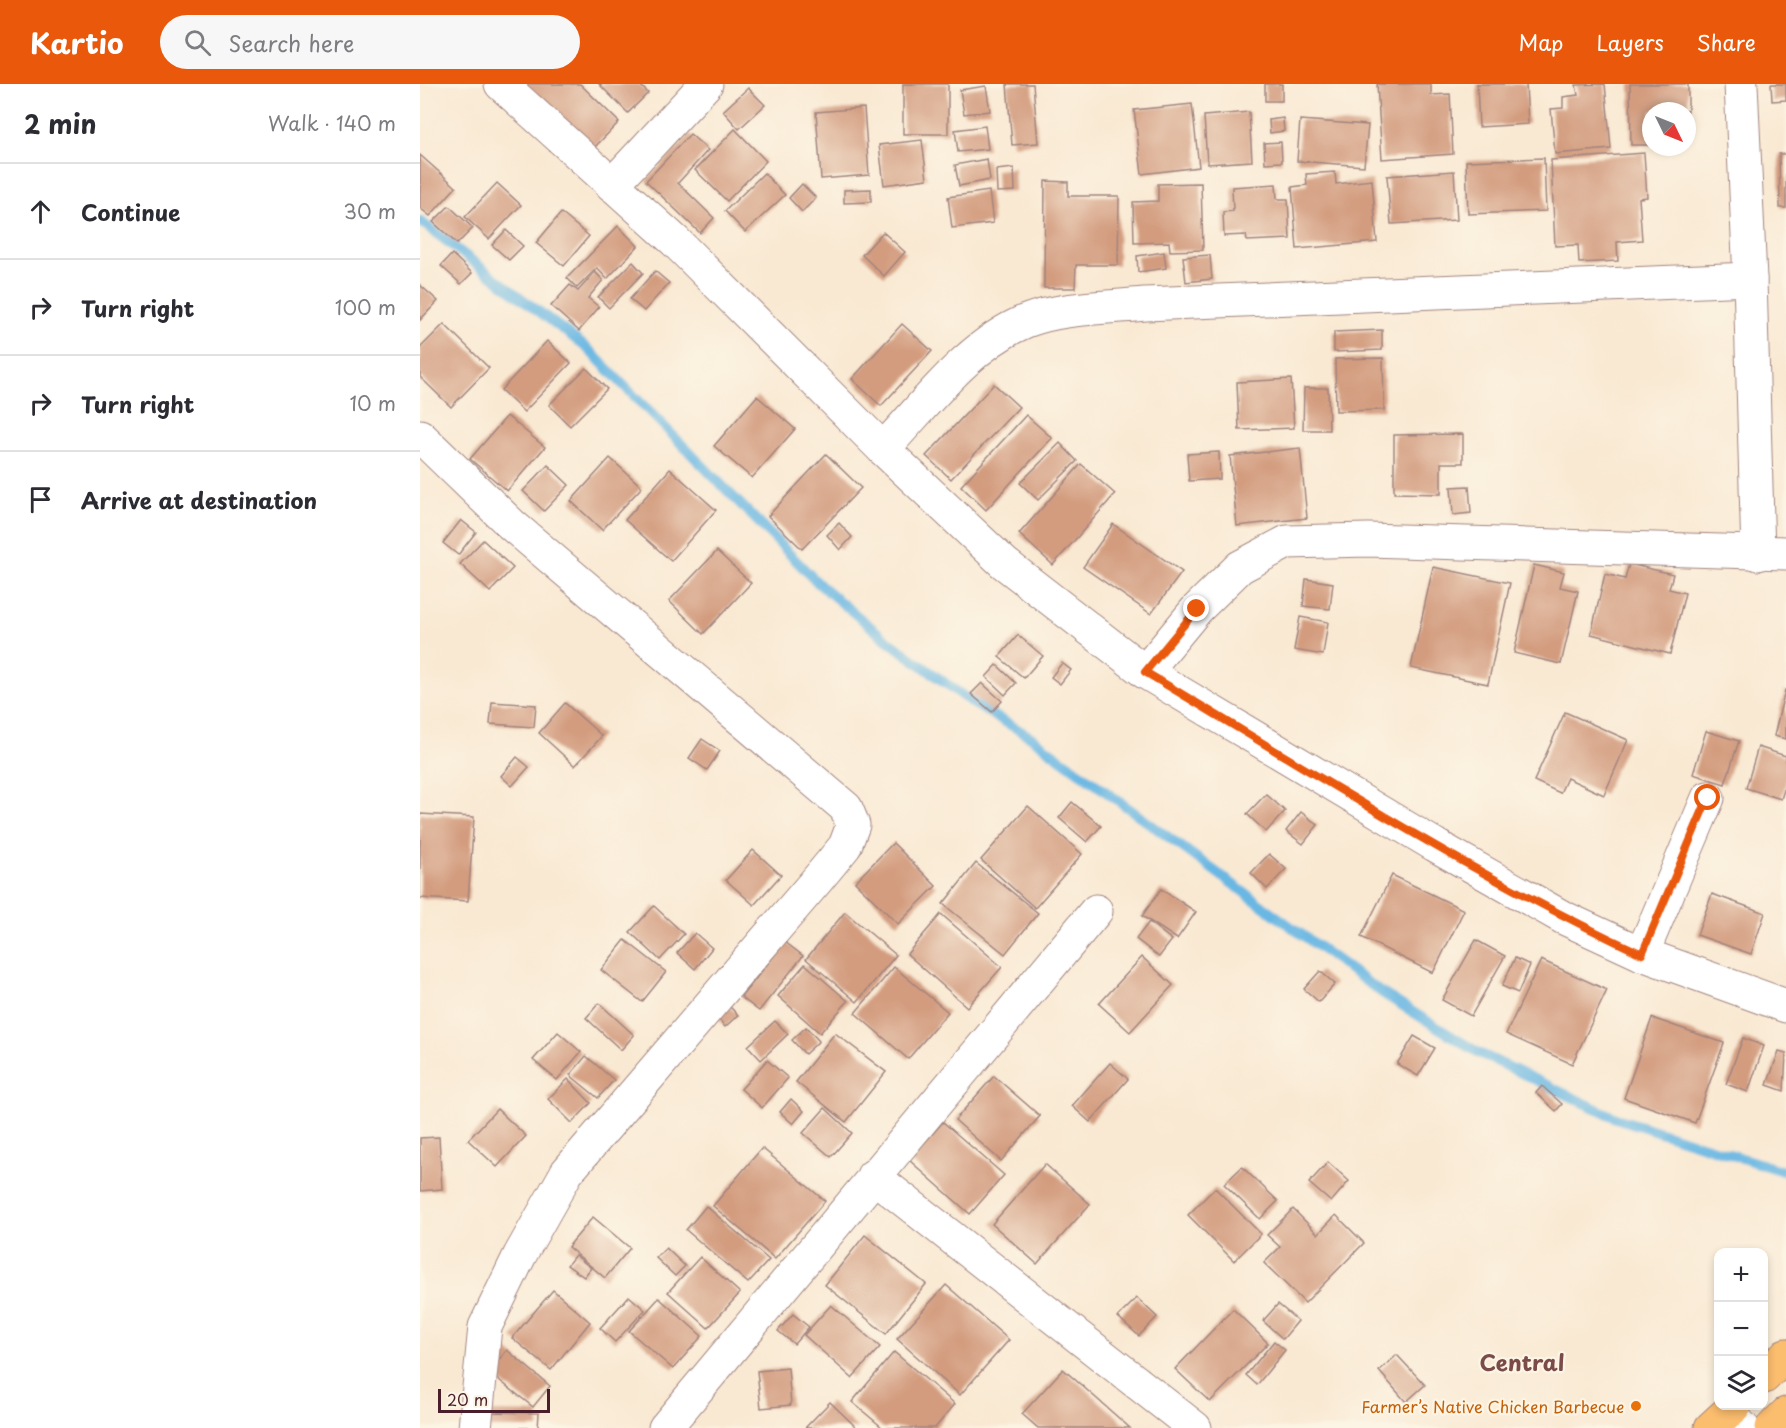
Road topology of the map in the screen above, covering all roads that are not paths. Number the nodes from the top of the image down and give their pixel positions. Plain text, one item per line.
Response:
1 (501, 84) edge
2 (706, 84) edge
3 (1741, 84) edge
4 (612, 185) junction
5 (1750, 279) junction
6 (420, 436) edge
7 (884, 449) junction
8 (1772, 554) edge
9 (1145, 672) junction
10 (1708, 798) dead end
11 (1096, 911) dead end
12 (1642, 954) junction
13 (1786, 1006) edge
14 (873, 1176) junction
15 (1786, 1355) edge
16 (1768, 1373) edge
17 (1786, 1414) edge
18 (475, 1428) edge
19 (665, 1428) edge
20 (1195, 1428) edge
21 (1772, 1428) edge

1 - 4 street
2 - 4 street
3 - 5 street
4 - 7 street
5 - 7 street
5 - 8 street
6 - 18 street
7 - 9 street
8 - 9 street
9 - 12 street
10 - 12 street
11 - 14 street
12 - 13 street
14 - 19 street
14 - 20 street
15 - 16 main road
17 - 21 main road

